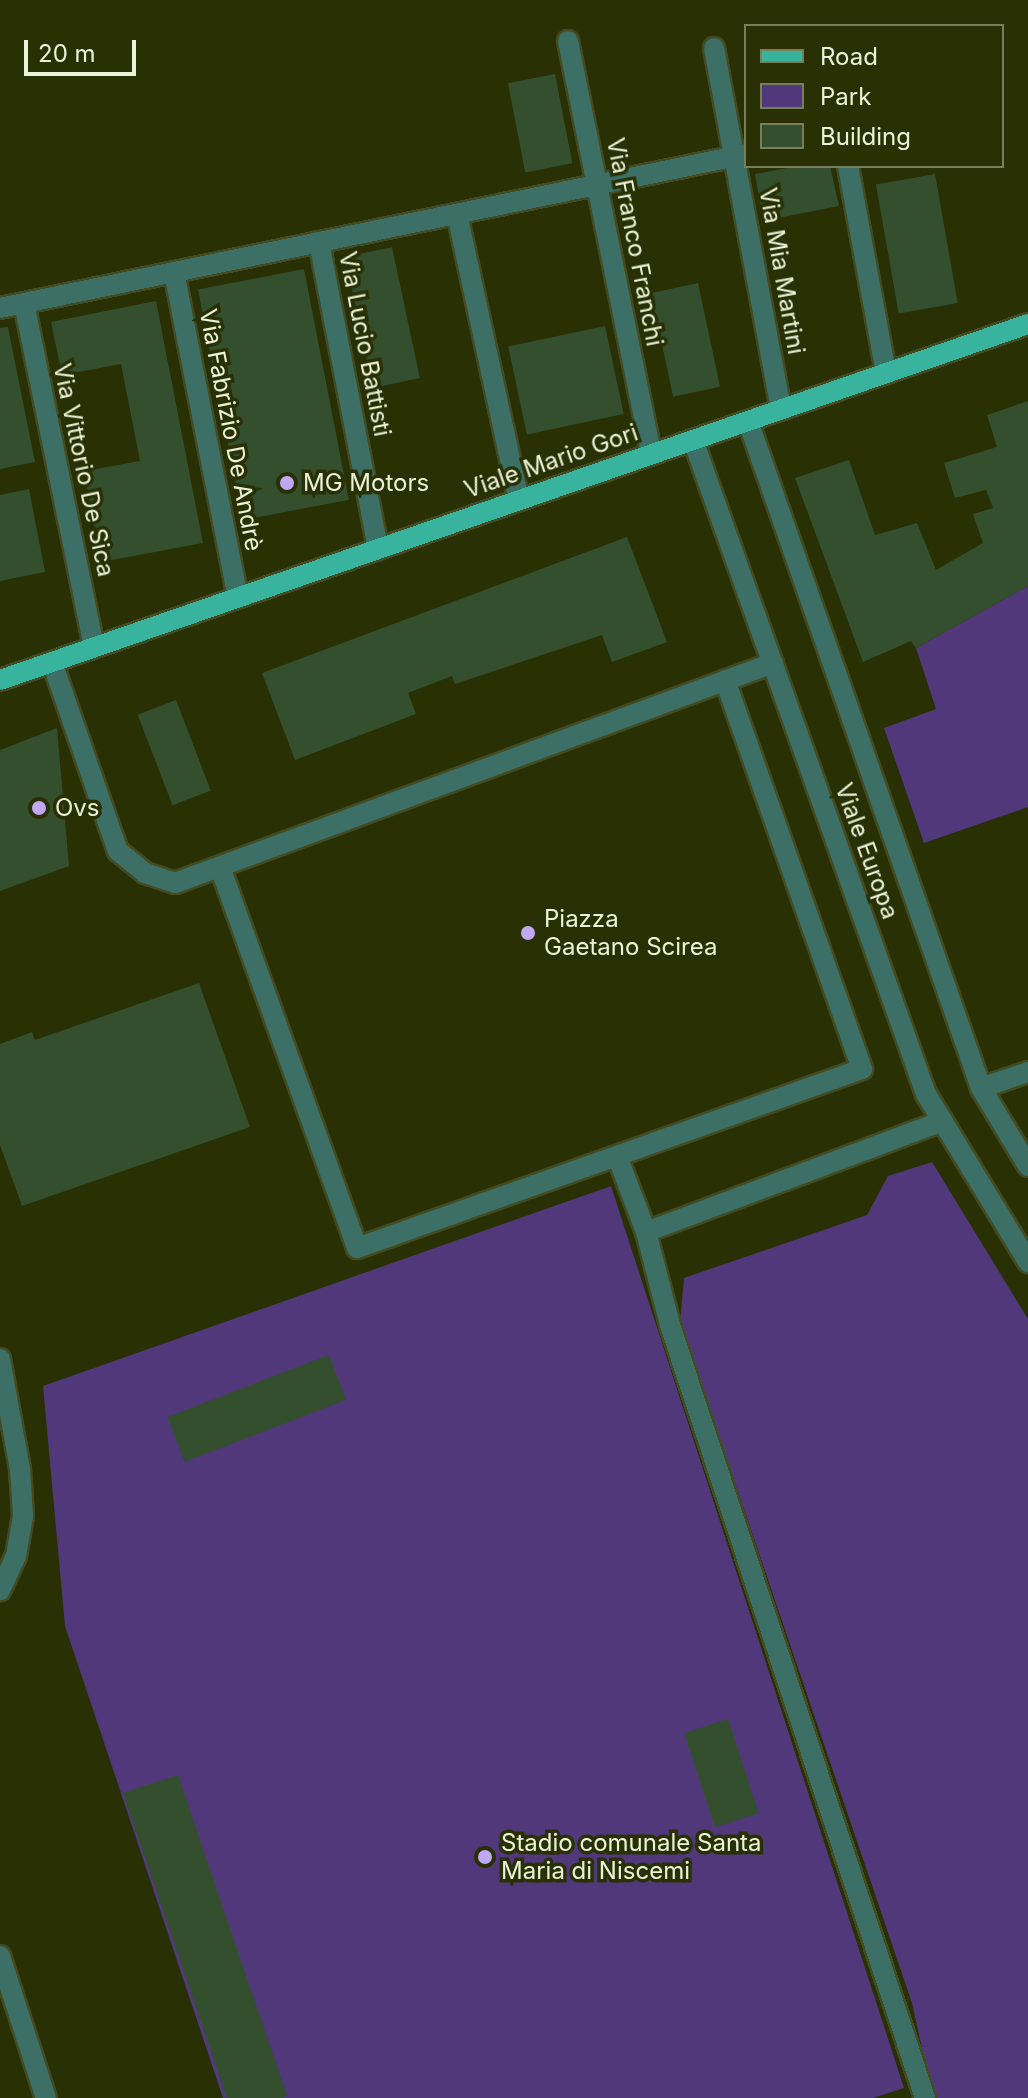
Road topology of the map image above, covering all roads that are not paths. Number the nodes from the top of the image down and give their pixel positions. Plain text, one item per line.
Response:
1 (568, 41) dead end
2 (714, 48) dead end
3 (740, 155) edge
4 (848, 168) edge
5 (597, 185) junction
6 (457, 214) junction
7 (319, 242) junction
8 (174, 272) junction
9 (24, 303) junction
10 (0, 308) edge
11 (1028, 324) edge
12 (886, 373) junction
13 (781, 409) junction
14 (748, 421) junction
15 (693, 440) junction
16 (651, 454) junction
17 (519, 500) junction
18 (378, 549) junction
19 (238, 597) junction
20 (94, 647) junction
21 (52, 662) junction
22 (773, 663) junction
23 (0, 680) edge
24 (725, 680) junction
25 (220, 867) junction
26 (1028, 1072) edge
27 (981, 1088) junction
28 (943, 1121) junction
29 (617, 1156) junction
30 (1028, 1166) edge
31 (646, 1232) junction
32 (1028, 1262) edge
33 (0, 1359) edge
34 (0, 1591) edge
35 (0, 1956) edge
36 (46, 2098) edge
37 (925, 2098) edge

1 - 5 street, Via Franco Franchi
2 - 3 street, Via Mia Martini
3 - 5 street
3 - 13 street, Via Mia Martini
4 - 12 street
5 - 6 street
5 - 16 street, Via Franco Franchi
6 - 7 street
6 - 17 street
7 - 8 street
7 - 18 street, Via Lucio Battisti
8 - 9 street
8 - 19 street, Via Fabrizio De Andrè
9 - 10 street
9 - 20 street, Via Vittorio De Sica
11 - 12 main road, Viale Mario Gori
12 - 13 main road, Viale Mario Gori
13 - 14 main road, Viale Mario Gori
14 - 15 main road, Viale Mario Gori
14 - 27 street, Viale Europa
15 - 16 main road, Viale Mario Gori
15 - 22 street, Viale Europa
16 - 17 main road, Viale Mario Gori
17 - 18 main road, Viale Mario Gori
18 - 19 main road, Viale Mario Gori
19 - 20 main road, Viale Mario Gori
20 - 21 main road, Viale Mario Gori
21 - 23 main road, Viale Mario Gori
21 - 25 street
22 - 24 street
22 - 28 street, Viale Europa
24 - 25 street
24 - 29 street
25 - 29 street
26 - 27 street
27 - 30 street, Viale Europa
28 - 31 street
28 - 32 street, Viale Europa
29 - 31 street
31 - 37 street
33 - 34 street
35 - 36 street

